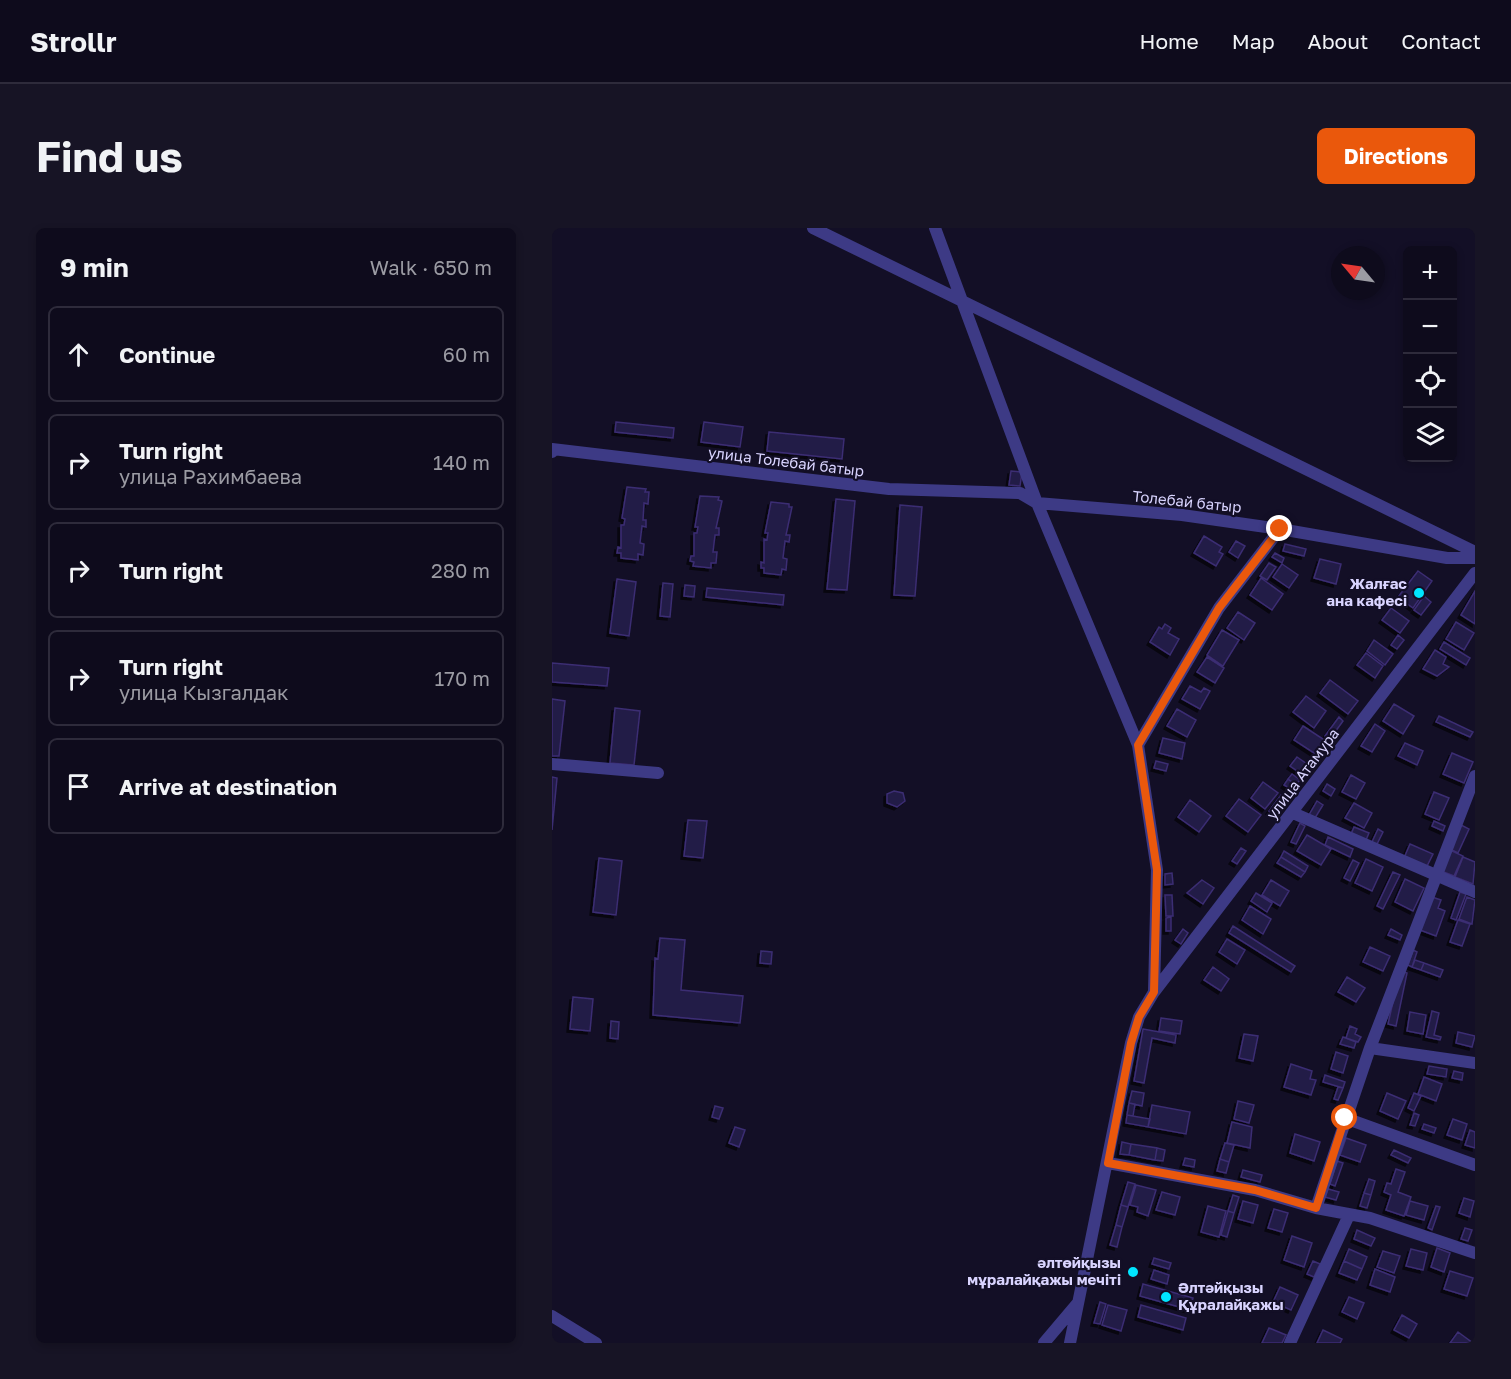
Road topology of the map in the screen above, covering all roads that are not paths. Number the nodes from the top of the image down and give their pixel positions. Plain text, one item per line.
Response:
1 (813, 228) edge
2 (935, 228) edge
3 (962, 301) junction
4 (552, 452) edge
5 (1037, 503) junction
6 (1280, 529) junction
7 (1475, 552) edge
8 (1475, 558) edge
9 (1475, 573) edge
10 (1138, 745) junction
11 (552, 764) edge
12 (658, 773) dead end
13 (1475, 776) edge
14 (1293, 813) junction
15 (1435, 875) junction
16 (1475, 892) edge
17 (1154, 992) junction
18 (1370, 1048) junction
19 (1475, 1063) edge
20 (1345, 1118) junction
21 (1108, 1163) junction
22 (1475, 1165) edge
23 (1316, 1208) junction
24 (1349, 1215) junction
25 (1475, 1253) edge
26 (1078, 1303) junction
27 (552, 1316) edge
28 (596, 1343) edge
29 (1044, 1343) edge
30 (1070, 1343) edge
31 (1290, 1343) edge

1 - 3 street
2 - 3 street
3 - 5 street
3 - 7 street
4 - 5 street, улица Толебай батыр
5 - 6 street, Толебай батыр
5 - 10 street
6 - 8 street, Толебай батыр
6 - 10 street
9 - 14 street, улица Атамура
10 - 17 street
11 - 12 street
13 - 15 street
14 - 15 street
14 - 17 street, улица Атамура
15 - 16 street
15 - 18 street
17 - 21 street, улица Атамура
18 - 19 street
18 - 20 street
20 - 22 street
20 - 23 street
21 - 23 street
21 - 26 street, улица Атамура
23 - 24 street
24 - 25 street
24 - 31 street
26 - 29 street
26 - 30 street, улица Атамура
27 - 28 street

